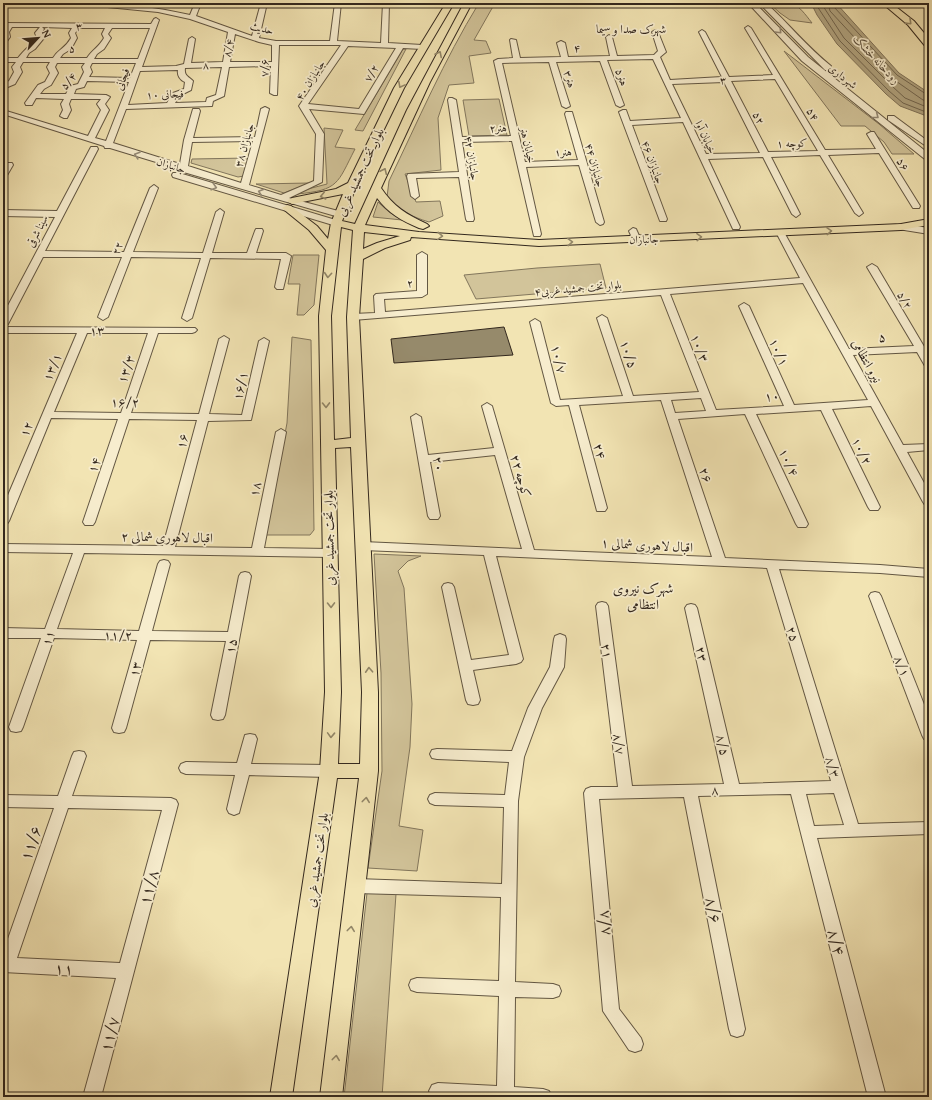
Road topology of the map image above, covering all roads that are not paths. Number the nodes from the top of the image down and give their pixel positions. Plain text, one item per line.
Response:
1 (87, 3) edge
2 (160, 3) edge
3 (198, 3) edge
4 (264, 3) edge
5 (338, 3) edge
6 (386, 3) edge
7 (450, 3) edge
8 (468, 3) edge
9 (751, 3) edge
10 (762, 3) edge
11 (886, 3) edge
12 (899, 3) edge
13 (100, 4) edge
14 (155, 10) junction
15 (172, 13) junction
16 (192, 17) junction
17 (919, 19) dead end
18 (155, 23) junction
19 (77, 26) junction
20 (109, 26) junction
21 (6, 27) edge
22 (748, 28) dead end
23 (41, 29) dead end
24 (232, 31) junction
25 (655, 32) dead end
26 (702, 32) dead end
27 (609, 37) dead end
28 (192, 39) dead end
29 (255, 39) junction
30 (513, 40) dead end
31 (3, 43) edge
32 (276, 43) junction
33 (333, 43) junction
34 (561, 43) dead end
35 (346, 44) junction
36 (384, 45) junction
37 (929, 45) edge
38 (401, 46) junction
39 (422, 47) junction
40 (656, 57) junction
41 (603, 58) junction
42 (614, 58) junction
43 (552, 59) junction
44 (565, 59) junction
45 (3, 60) edge
46 (21, 60) junction
47 (56, 60) junction
48 (90, 60) junction
49 (517, 60) junction
50 (141, 61) junction
51 (498, 61) joint
52 (225, 64) junction
53 (275, 64) junction
54 (185, 66) junction
55 (137, 69) junction
56 (778, 78) junction
57 (84, 79) junction
58 (133, 80) junction
59 (726, 80) junction
60 (668, 82) junction
61 (3, 87) edge
62 (274, 93) dead end
63 (34, 96) junction
64 (69, 97) junction
65 (452, 100) dead end
66 (29, 103) dead end
67 (170, 105) junction
68 (303, 106) junction
69 (566, 106) dead end
70 (123, 107) junction
71 (622, 108) joint
72 (265, 109) dead end
73 (196, 111) dead end
74 (3, 112) edge
75 (569, 114) dead end
76 (64, 116) dead end
77 (397, 118) junction
78 (3, 120) edge
79 (686, 120) junction
80 (627, 123) junction
81 (871, 134) dead end
82 (92, 136) dead end
83 (516, 138) junction
84 (258, 139) junction
85 (188, 140) junction
86 (458, 140) junction
87 (929, 146) edge
88 (94, 149) junction
89 (108, 150) junction
90 (881, 151) junction
91 (823, 153) junction
92 (766, 155) junction
93 (703, 157) junction
94 (929, 158) edge
95 (582, 162) junction
96 (521, 165) junction
97 (8, 166) dead end
98 (183, 169) junction
99 (166, 172) dead end
100 (464, 174) junction
101 (3, 175) edge
102 (204, 175) junction
103 (196, 181) junction
104 (352, 185) junction
105 (244, 187) junction
106 (154, 188) dead end
107 (376, 188) junction
108 (415, 196) dead end
109 (281, 198) junction
110 (289, 205) junction
111 (916, 206) dead end
112 (929, 211) edge
113 (220, 212) dead end
114 (3, 213) edge
115 (859, 213) dead end
116 (60, 214) junction
117 (796, 214) dead end
118 (338, 218) junction
119 (470, 219) dead end
120 (663, 219) dead end
121 (600, 222) dead end
122 (929, 222) edge
123 (360, 224) junction
124 (736, 227) junction
125 (901, 227) junction
126 (421, 230) junction
127 (258, 231) dead end
128 (929, 231) edge
129 (537, 234) junction
130 (780, 234) junction
131 (635, 235) junction
132 (332, 250) junction
133 (39, 254) junction
134 (128, 255) junction
135 (422, 255) dead end
136 (206, 256) junction
137 (250, 256) junction
138 (358, 257) junction
139 (872, 267) dead end
140 (806, 280) junction
141 (280, 287) dead end
142 (664, 292) junction
143 (3, 303) edge
144 (14, 303) junction
145 (744, 306) dead end
146 (380, 315) junction
147 (103, 317) dead end
148 (353, 317) junction
149 (187, 318) dead end
150 (602, 318) dead end
151 (536, 322) dead end
152 (3, 324) edge
153 (3, 330) edge
154 (83, 330) junction
155 (154, 330) junction
156 (192, 330) dead end
157 (224, 340) dead end
158 (264, 341) dead end
159 (922, 345) edge
160 (846, 352) junction
161 (929, 364) edge
162 (704, 395) junction
163 (665, 397) junction
164 (629, 399) junction
165 (573, 402) junction
166 (874, 403) junction
167 (487, 406) dead end
168 (825, 406) junction
169 (790, 408) junction
170 (749, 411) junction
171 (712, 413) junction
172 (47, 415) junction
173 (125, 416) junction
174 (671, 416) junction
175 (203, 417) junction
176 (416, 417) dead end
177 (281, 432) dead end
178 (357, 442) junction
179 (327, 445) junction
180 (929, 447) edge
181 (900, 449) junction
182 (500, 451) junction
183 (424, 459) junction
184 (929, 502) edge
185 (874, 507) dead end
186 (600, 508) dead end
187 (434, 516) dead end
188 (3, 521) edge
189 (89, 522) dead end
190 (802, 524) dead end
191 (363, 546) junction
192 (3, 548) edge
193 (80, 550) junction
194 (168, 551) junction
195 (489, 551) junction
196 (257, 552) junction
197 (330, 553) junction
198 (529, 553) junction
199 (720, 562) junction
200 (164, 564) dead end
201 (772, 564) junction
202 (929, 573) edge
203 (245, 576) dead end
204 (448, 588) dead end
205 (876, 596) dead end
206 (602, 606) dead end
207 (691, 608) dead end
208 (3, 634) edge
209 (50, 634) junction
210 (144, 636) junction
211 (233, 637) junction
212 (560, 639) dead end
213 (465, 666) junction
214 (613, 697) joint
215 (473, 700) dead end
216 (712, 700) joint
217 (814, 704) joint
218 (218, 715) dead end
219 (16, 727) dead end
220 (119, 728) dead end
221 (929, 735) edge
222 (250, 739) dead end
223 (437, 754) dead end
224 (79, 756) dead end
225 (517, 757) junction
226 (186, 768) dead end
227 (243, 770) junction
228 (329, 771) junction
229 (369, 771) junction
230 (839, 787) junction
231 (797, 788) junction
232 (733, 790) junction
233 (690, 791) junction
234 (626, 792) junction
235 (591, 793) joint
236 (435, 799) dead end
237 (3, 801) edge
238 (510, 801) junction
239 (63, 802) junction
240 (234, 809) dead end
241 (929, 828) edge
242 (853, 831) junction
243 (808, 832) junction
244 (356, 886) junction
245 (509, 891) junction
246 (5, 965) edge
247 (126, 971) junction
248 (417, 985) dead end
249 (507, 989) junction
250 (553, 991) dead end
251 (737, 1029) dead end
252 (635, 1044) dead end
253 (438, 1091) dead end
254 (505, 1096) edge
255 (92, 1097) edge
256 (281, 1097) edge
257 (332, 1097) edge
258 (543, 1097) edge
259 (877, 1097) edge

1 - 13 street, حدیث
2 - 14 street
3 - 16 street
4 - 29 street
5 - 33 street
6 - 36 street
7 - 39 main road, بلوار تخت جمشید غربی
77 -> 8 main road, بلوار تخت جمشید غربی
9 -> 94 street, شهرداری
10 - 87 street, شهرداری
11 -> 37 main road
12 - 17 main road
13 - 14 street, حدیث
14 - 15 street, حدیث
14 - 18 street
15 - 16 street, حدیث
15 - 18 street
16 - 24 street, حدیث
18 - 20 street, ۳
18 - 50 street, فیجانی
19 - 20 street, ۳
19 - 21 street, ۳
19 - 47 street
20 - 48 street
21 - 31 street
22 - 56 street, ۵۴
23 - 46 street
24 - 29 street, حدیث
24 - 52 street, ۸/۴
25 - 40 street
26 - 59 street, ۵۲
27 - 42 street
28 - 54 street
29 - 32 street, حدیث
30 - 49 street
32 - 33 street, حدیث
32 - 53 street, ۷/۶
33 - 35 street, حدیث
34 - 44 street
35 - 36 street, حدیث
35 - 68 street, ۴۰ جانبازان
36 - 38 street, حدیث
38 - 39 street, حدیث
38 - 68 street, ۷/۲
39 -> 77 main road, بلوار تخت جمشید غربی
40 - 42 street, ۴
40 - 60 street, خیابان آوا
41 - 42 street, ۴
41 - 44 street, ۴
41 - 71 street, هنر۵
43 - 44 street, ۴
43 - 49 street, ۴
43 - 69 street, هنر۳
45 - 46 street, ۵
46 - 47 street, ۵
46 - 61 street
47 - 48 street, ۵
47 - 63 street, ۵/۴
48 - 50 street, ۵
48 - 57 street, ۵/۴
49 - 51 street, ۴
50 - 55 street, فیجانی
51 - 83 street, خیابان هنر
52 - 53 street, ۸
52 - 54 street, ۸
52 - 67 street, فیجانی ۱۰
53 - 62 street, ۷/۶
54 - 55 street, ۸
54 - 67 street
55 - 58 street, فیجانی
56 - 59 street, ۳
56 - 91 street, ۵۴
57 - 58 street
57 - 64 street, ۵/۴
58 - 70 street, فیجانی
59 - 60 street, ۳
59 - 92 street, ۵۲
60 - 79 street, خیابان آوا
63 - 64 street
63 - 66 street, ۵/۴
64 - 76 street, ۵/۴
64 - 82 street
65 - 86 street, ۴۲ جانبازان
67 - 70 street, فیجانی ۱۰
68 - 109 street, ۴۰ جانبازان
70 - 89 street, فیجانی
71 - 80 street, ۴۶ جانبازان
72 - 84 street, ۳۸ جانبازان
73 - 85 street
74 - 89 street, جانبازان
75 - 95 street, ۴۴ جانبازان
77 - 104 main road, بلوار تخت جمشید غربی
107 -> 77 main road, بلوار تخت جمشید غربی
78 - 88 street, جانبازان
79 - 80 street
79 - 93 street, خیابان آوا
80 - 120 street, ۴۶ جانبازان
81 - 90 street, ۵۶
83 - 86 street, هنر۲
83 - 96 street, خیابان هنر
84 - 85 street
84 - 105 street, ۳۸ جانبازان
85 - 98 street
86 - 100 street, ۴۲ جانبازان
88 - 89 street, جانبازان
88 - 116 street, سینا شرقی
98 -> 89 street, جانبازان
90 - 91 street, کوچه ۱
90 - 111 street, ۵۶
91 - 92 street, کوچه ۱
91 - 115 street, ۵۴
92 - 93 street, کوچه ۱
92 - 117 street, ۵۲
93 - 124 street, خیابان آوا
95 - 96 street, هنر۱
95 - 121 street, ۴۴ جانبازان
96 - 129 street, خیابان هنر
97 - 101 street
98 - 102 street, جانبازان
99 - 103 street, جانبازان
100 - 108 street
100 - 119 street, ۴۲ جانبازان
102 - 103 street
102 - 105 street, جانبازان
103 -> 110 street, جانبازان
104 -> 110 main road
104 - 118 main road, بلوار تخت جمشید غربی
109 -> 105 street, جانبازان
106 - 134 street, ۲۲
107 - 123 main road, بلوار تخت جمشید غربی
107 - 126 main road
109 - 110 street, جانبازان
110 - 118 street, جانبازان
110 - 132 main road
112 - 124 main road, جانبازان
113 - 136 street
114 - 116 street
116 - 133 street, سینا شرقی
118 - 123 main road, جانبازان
118 - 132 main road, بلوار تخت جمشید غربی
122 - 125 main road, جانبازان
123 - 126 main road, جانبازان
123 - 138 main road, بلوار تخت جمشید غربی
124 - 131 main road, جانبازان
125 - 128 street
130 -> 125 main road, جانبازان
126 - 129 main road, جانبازان
126 -> 131 main road, جانبازان
126 - 138 main road
127 - 137 street
129 - 131 main road, جانبازان
131 -> 130 main road, جانبازان
130 - 140 street, نیرو انتظامی
132 -> 179 main road, بلوار تخت جمشید غربی
133 - 134 street
133 - 144 street, سینا شرقی
134 - 136 street
134 - 147 street, ۲۲
135 - 146 street, ۲
136 - 137 street
136 - 149 street
137 - 141 street
138 - 148 main road, بلوار تخت جمشید غربی
139 - 159 street, ۵/۲
140 - 142 street, بلوار تخت جمشید غربی۴
140 - 160 street, نیرو انتظامی
142 - 146 street, بلوار تخت جمشید غربی۴
142 - 162 street, ۱۰/۳
143 - 144 street
144 - 152 street, سینا شرقی
145 - 169 street, ۱۰/۱
146 - 148 street, بلوار تخت جمشید غربی۴
148 - 178 main road, بلوار تخت جمشید غربی
150 - 164 street, ۱۰/۵
151 - 165 street, ۱۰/۷
153 - 154 street, ۱۳
154 - 155 street, ۱۳
154 - 172 street, ۱۳/۱
155 - 156 street, ۱۳
155 - 173 street, ۱۳/۳
157 - 175 street, ۱۶
158 - 175 street, ۱۶/۱
159 - 160 street, ۵
159 - 161 street, ۵/۲
160 - 166 street, نیرو انتظامی
162 - 163 street
162 - 171 street, ۱۰/۳
163 - 164 street
163 - 174 street, ۲۶
164 - 165 street
165 - 186 street, ۲۴
166 - 168 street, ۱۰
166 - 181 street, نیرو انتظامی
167 - 182 street, کوچه ۲۲
168 - 169 street, ۱۰
168 - 185 street, ۱۰/۲
169 - 170 street, ۱۰
170 - 171 street, ۱۰
170 - 190 street, ۱۰/۴
171 - 174 street, ۱۰
172 - 173 street, ۱۶/۲
172 - 188 street, ۱۲
173 - 175 street, ۱۶/۲
173 - 189 street, ۱۴
174 - 199 street, ۲۶
175 - 194 street, ۱۶
176 - 183 street, ۲۰
177 - 196 street, ۱۸
178 - 179 main road
178 - 191 main road, بلوار تخت جمشید غربی
179 - 197 main road, بلوار تخت جمشید غربی
180 - 181 street
181 - 184 street, نیرو انتظامی
182 - 183 street
182 - 198 street, کوچه ۲۲
183 - 187 street, ۲۰
191 - 195 street, اقبال لاهوری شمالی ۱
229 -> 191 main road, بلوار تخت جمشید غربی
192 - 193 street, اقبال لاهوری شمالی ۲
193 - 194 street, اقبال لاهوری شمالی ۲
193 - 209 street, ۱۱
194 - 196 street, اقبال لاهوری شمالی ۲
195 - 198 street, اقبال لاهوری شمالی ۱
195 - 213 street
196 - 197 street, اقبال لاهوری شمالی ۲
197 -> 228 main road, بلوار تخت جمشید غربی
198 - 199 street, اقبال لاهوری شمالی ۱
199 - 201 street, اقبال لاهوری شمالی ۱
200 - 210 street, ۱۳
201 - 202 street, اقبال لاهوری شمالی ۱
201 - 217 street, ۲۵
203 - 211 street, ۱۵
204 - 213 street
205 - 221 street, ۸/۱
206 - 214 street, ۲۱
207 - 216 street, ۲۳
208 - 209 street, ۱۱/۲
209 - 210 street, ۱۱/۲
209 - 219 street, ۱۱
210 - 211 street, ۱۱/۲
210 - 220 street, ۱۳
211 - 218 street, ۱۵
212 - 225 street
213 - 215 street
214 - 234 street, ۸/۷
216 - 232 street, ۸/۵
217 - 230 street, ۸/۳
222 - 227 street
223 - 225 street
224 - 239 street, ۱۱/۶
225 - 238 street
226 - 227 street
227 - 228 street
227 - 240 street
228 - 229 main road
228 - 256 main road, بلوار تخت جمشید غربی
244 -> 229 main road, بلوار تخت جمشید غربی
230 - 231 street, ۸
230 - 242 street, ۸/۳
231 - 232 street, ۸
231 - 243 street, ۸/۴
232 - 233 street, ۸
233 - 234 street, ۸
233 - 251 street, ۸/۶
234 - 235 street, ۸
235 - 252 street, ۸/۸
236 - 238 street
237 - 239 street
238 - 245 street
239 - 246 street, ۱۱/۶
239 - 247 street, ۱۱/۸
241 - 242 street
242 - 243 street
243 - 259 street, ۸/۴
244 - 245 street
257 -> 244 main road, بلوار تخت جمشید غربی
245 - 249 street
246 - 247 street, ۱۱
247 - 255 street, ۱۱/۷
248 - 249 street
249 - 250 street
249 - 254 street
253 - 254 street
254 - 258 street

